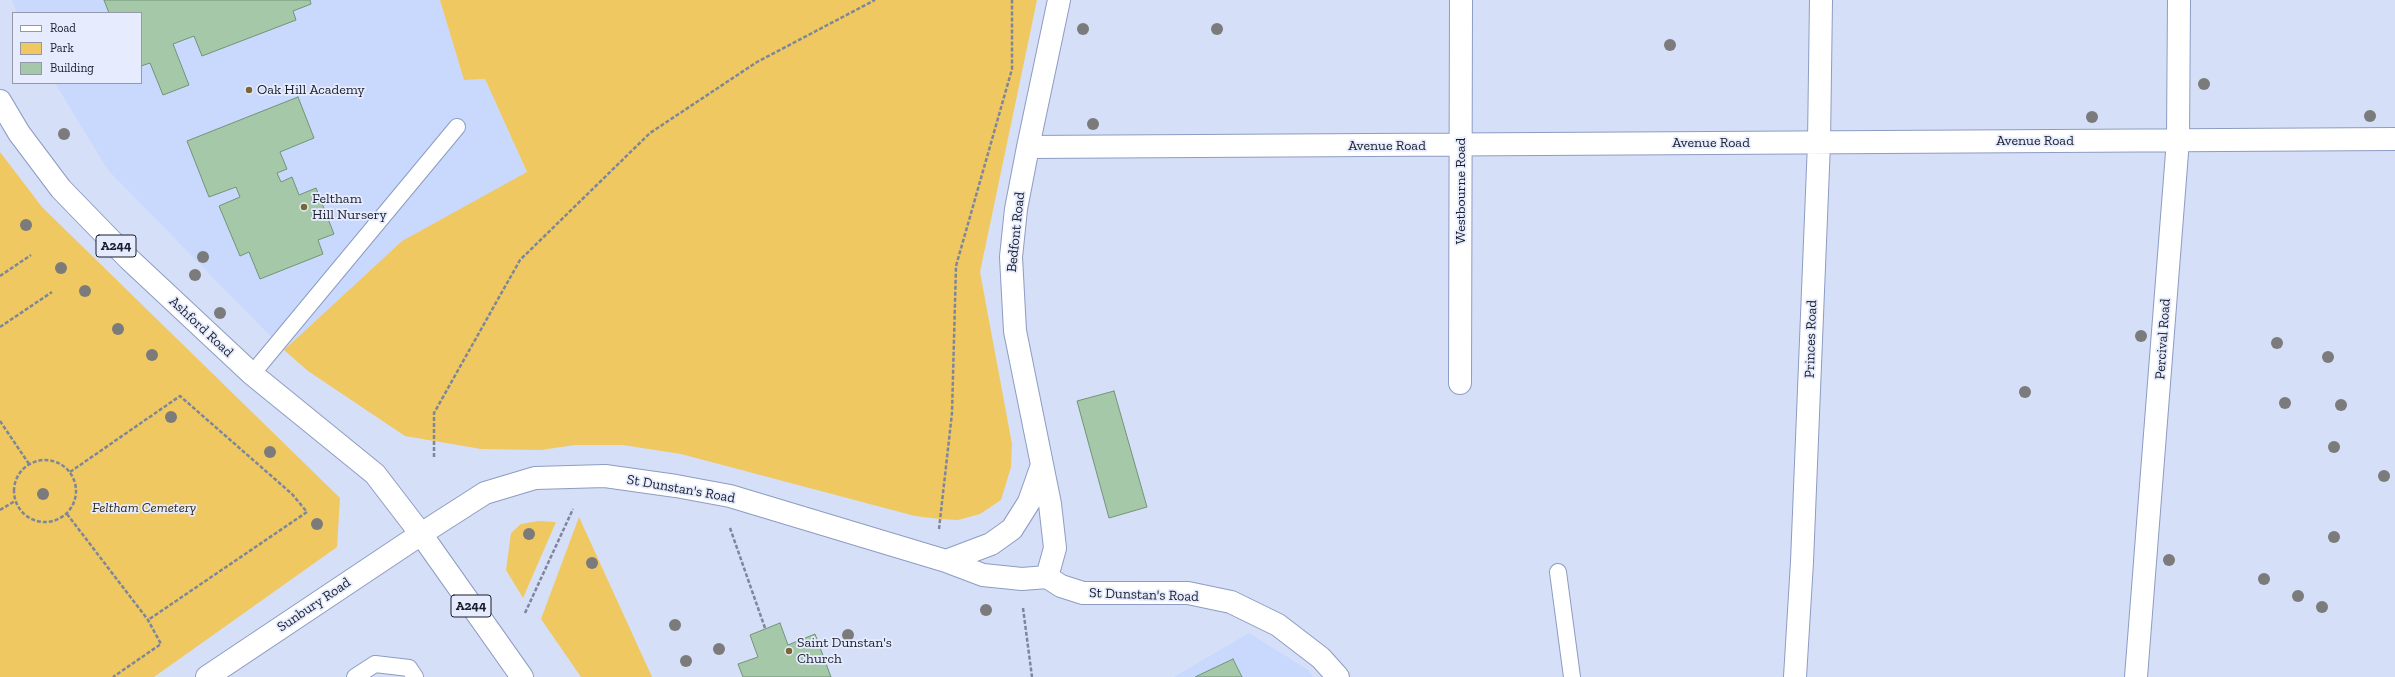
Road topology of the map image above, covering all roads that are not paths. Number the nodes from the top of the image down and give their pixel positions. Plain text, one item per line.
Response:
1 (1059, 0) edge
2 (1461, 0) edge
3 (1821, 0) edge
4 (2179, 0) edge
5 (0, 101) edge
6 (457, 127) dead end
7 (2395, 139) edge
8 (2178, 140) junction
9 (1819, 143) junction
10 (1462, 145) junction
11 (1028, 147) junction
12 (252, 374) junction
13 (1460, 383) dead end
14 (1042, 465) junction
15 (421, 534) junction
16 (942, 560) junction
17 (1558, 572) dead end
18 (1047, 577) junction
19 (207, 677) edge
20 (355, 677) edge
21 (415, 677) edge
22 (522, 677) edge
23 (1338, 677) edge
24 (1572, 677) edge
25 (1795, 677) edge
26 (2136, 677) edge

1 - 11 street, Bedfont Road
2 - 10 street, Westbourne Road
3 - 9 street, Princes Road
4 - 8 street, Percival Road
5 - 12 street, Ashford Road / A244
6 - 12 lane
7 - 8 street, Avenue Road
8 - 9 street, Avenue Road
8 - 26 street, Percival Road
9 - 10 street, Avenue Road
9 - 25 street, Princes Road
10 - 11 street, Avenue Road
10 - 13 street, Westbourne Road
11 - 14 street, Bedfont Road
12 - 15 street, Ashford Road / A244
14 - 16 street
14 - 18 street
15 - 16 street, St Dunstan's Road
15 - 19 street, Sunbury Road
15 - 22 street, A244
16 - 18 street, St Dunstan's Road
17 - 24 lane
18 - 23 street, St Dunstan's Road
20 - 21 lane

